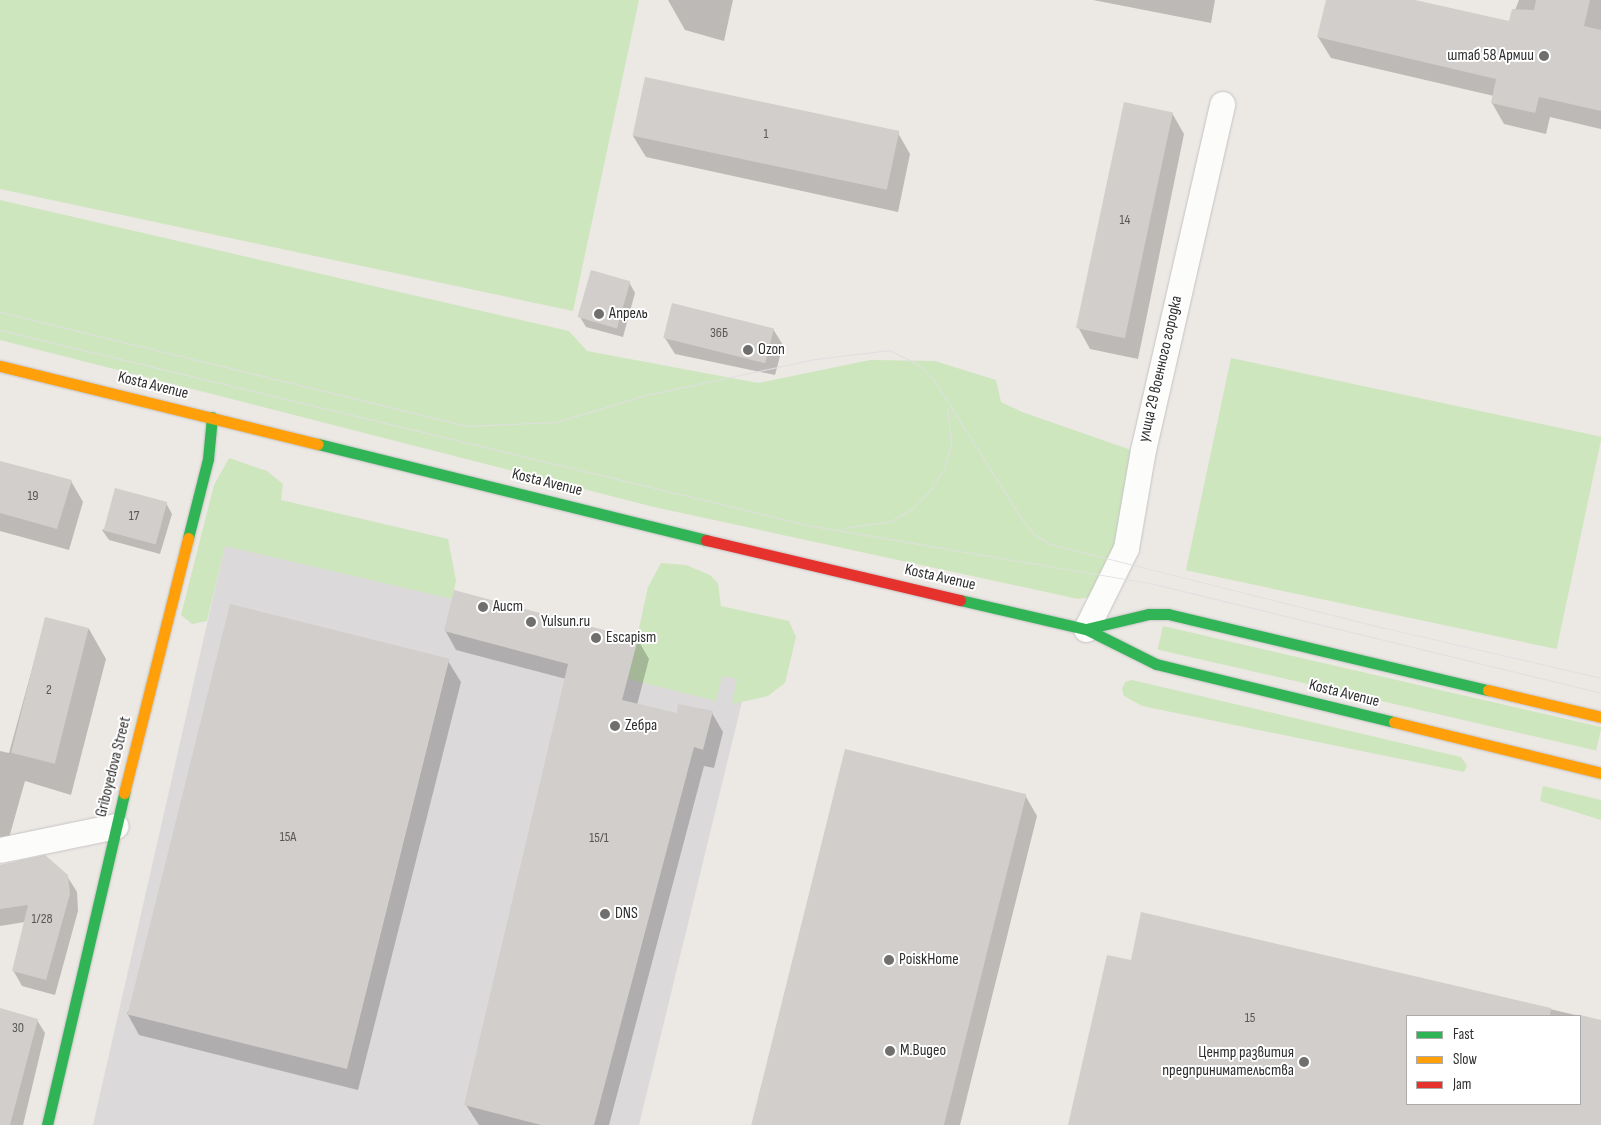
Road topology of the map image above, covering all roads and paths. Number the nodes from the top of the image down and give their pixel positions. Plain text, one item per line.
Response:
1 (1222, 104) dead end
2 (0, 366) edge
3 (212, 417) junction
4 (1086, 629) junction
5 (1601, 717) edge
6 (1601, 773) edge
7 (116, 826) junction
8 (0, 850) edge
9 (48, 1125) edge

1 - 4 street, улица 29 военного городка
2 - 3 main road, Kosta Avenue
3 - 4 main road, Kosta Avenue
3 - 7 main road, Griboyedova Street
4 - 5 main road, Kosta Avenue
4 - 6 main road, Kosta Avenue
7 - 8 street
7 - 9 main road, Griboyedova Street

